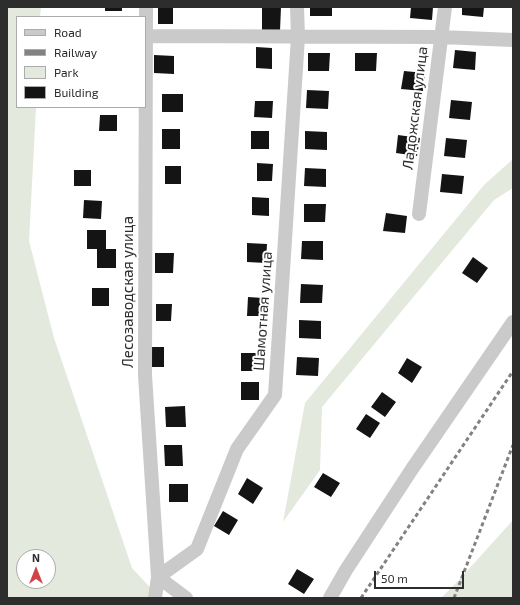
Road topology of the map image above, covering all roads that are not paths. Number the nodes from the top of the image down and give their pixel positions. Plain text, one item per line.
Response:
1 (146, 7) edge
2 (297, 7) edge
3 (445, 7) edge
4 (146, 36) edge
5 (298, 37) junction
6 (441, 37) junction
7 (513, 40) edge
8 (146, 108) edge
9 (420, 214) dead end
10 (513, 322) edge
11 (158, 577) junction
12 (155, 598) edge
13 (186, 598) edge
14 (330, 598) edge

1 - 4 street, Лесозаводская улица
2 - 5 street, Шамотная улица
3 - 6 street, Ладожская улица
4 - 5 street
5 - 6 street
5 - 11 street, Шамотная улица
6 - 7 street
6 - 9 street, Ладожская улица
8 - 11 street, Лесозаводская улица
10 - 14 street
11 - 12 street, Лесозаводская улица
11 - 13 street

